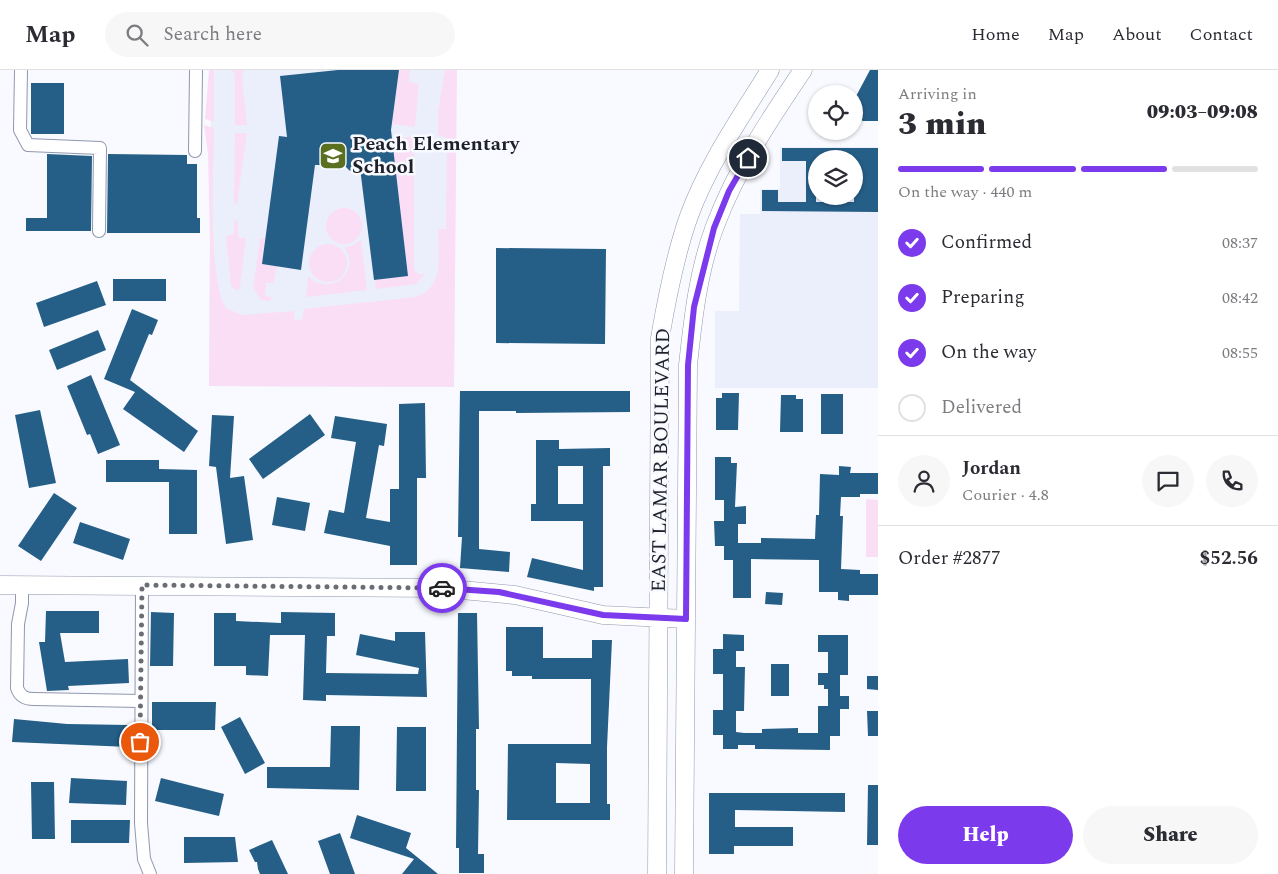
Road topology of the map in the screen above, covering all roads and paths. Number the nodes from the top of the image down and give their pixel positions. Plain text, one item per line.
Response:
1 (21, 70) edge
2 (196, 70) edge
3 (770, 70) edge
4 (802, 70) edge
5 (195, 151) dead end
6 (689, 216) junction
7 (714, 228) junction
8 (100, 230) dead end
9 (0, 584) edge
10 (22, 584) junction
11 (142, 585) junction
12 (658, 618) junction
13 (686, 619) junction
14 (140, 701) junction
15 (150, 874) edge
16 (657, 874) edge
17 (684, 874) edge

1 - 8 street
2 - 5 street
3 - 6 main road, EAST LAMAR BOULEVARD
4 - 7 main road, EAST LAMAR BOULEVARD
6 - 7 main road
6 - 12 main road, EAST LAMAR BOULEVARD
7 - 13 main road, EAST LAMAR BOULEVARD
9 - 10 main road
10 - 11 main road
10 - 14 street
11 - 12 main road
11 - 14 street
12 - 13 main road
12 - 16 main road, EAST LAMAR BOULEVARD
13 - 17 main road, EAST LAMAR BOULEVARD
14 - 15 street

